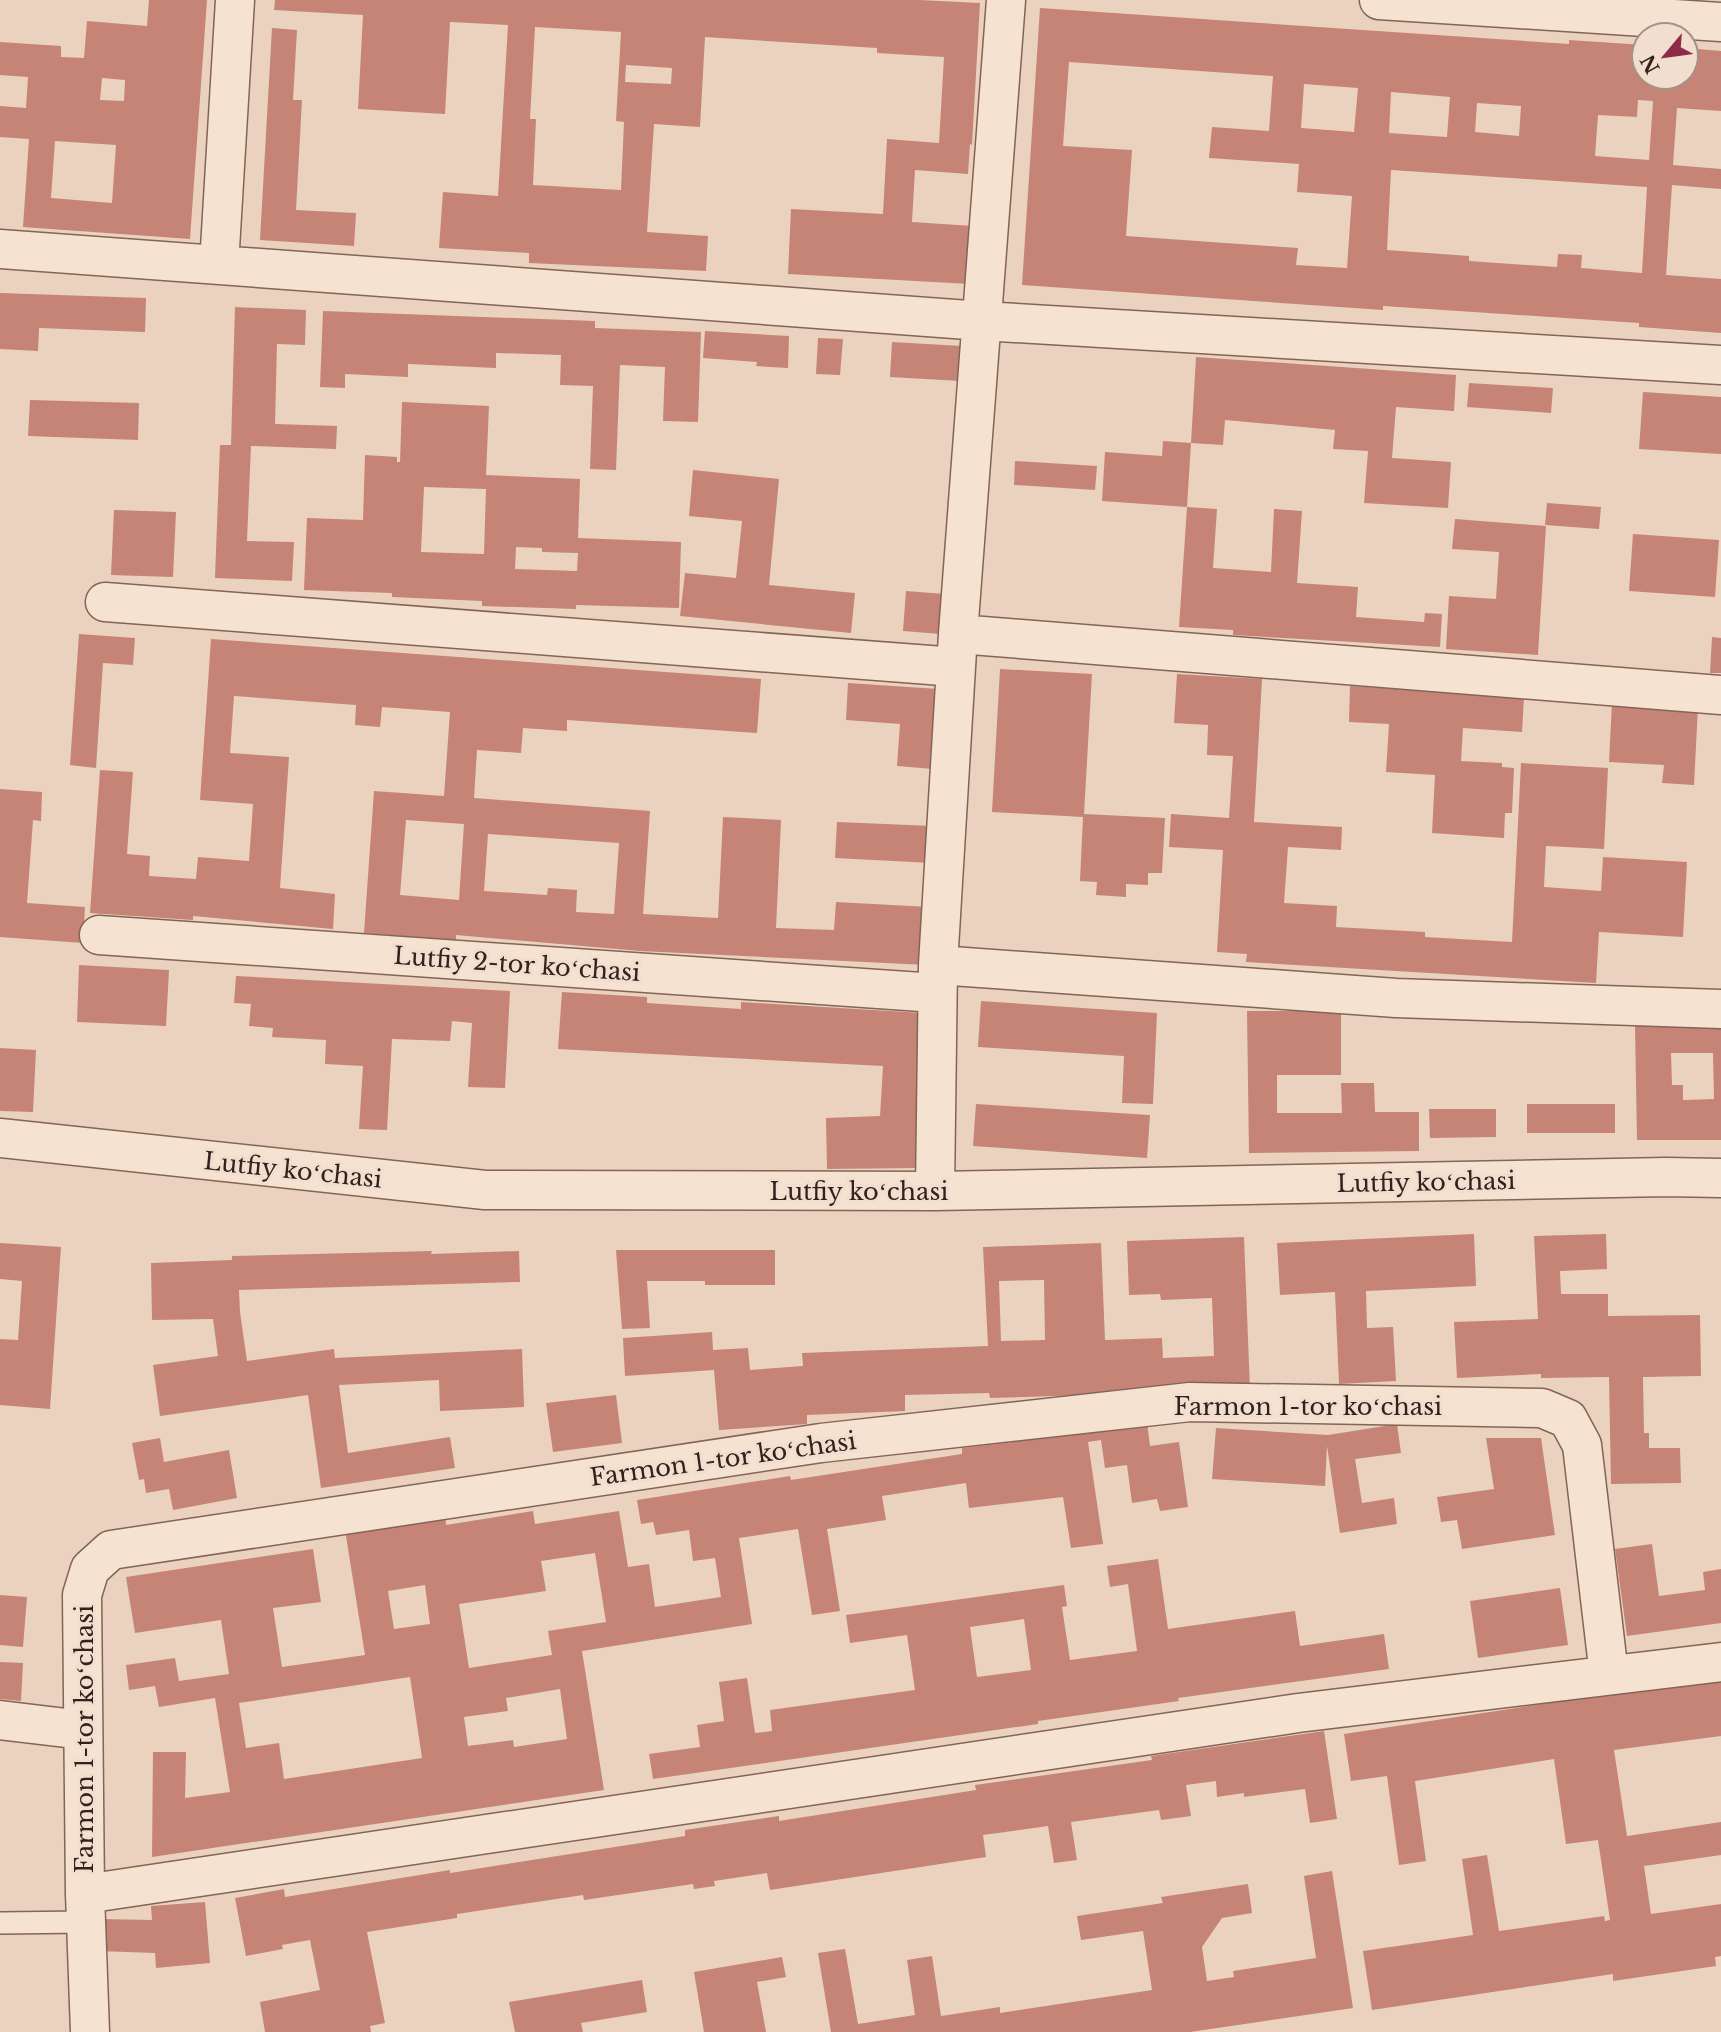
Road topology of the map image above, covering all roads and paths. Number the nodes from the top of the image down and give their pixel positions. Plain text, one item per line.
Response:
1 (235, 0) edge
2 (1006, 0) edge
3 (1378, 0) edge
4 (1721, 22) edge
5 (0, 249) edge
6 (219, 265) junction
7 (982, 321) junction
8 (1721, 365) edge
9 (105, 602) dead end
10 (957, 650) junction
11 (1721, 695) edge
12 (99, 935) dead end
13 (937, 979) junction
14 (1721, 1009) edge
15 (0, 1138) edge
16 (1721, 1178) edge
17 (936, 1191) junction
18 (1721, 1661) edge
19 (1608, 1675) junction
20 (0, 1720) edge
21 (83, 1730) junction
22 (85, 1908) junction
23 (0, 1923) edge
24 (90, 2032) edge

1 - 6 street
2 - 7 street
3 - 4 street
5 - 6 street
6 - 7 street
7 - 8 street
7 - 10 street
9 - 10 street
10 - 11 street
10 - 13 street
12 - 13 street, Lutfiy 2-tor koʻchasi
13 - 14 street, Lutfiy 2-tor koʻchasi
13 - 17 street
15 - 17 street, Lutfiy koʻchasi
16 - 17 street, Lutfiy koʻchasi
18 - 19 street
19 - 21 street, Farmon 1-tor koʻchasi
19 - 22 street
20 - 21 street
21 - 22 street, Farmon 1-tor koʻchasi
22 - 23 lane
22 - 24 street, Farmon 1-tor koʻchasi

